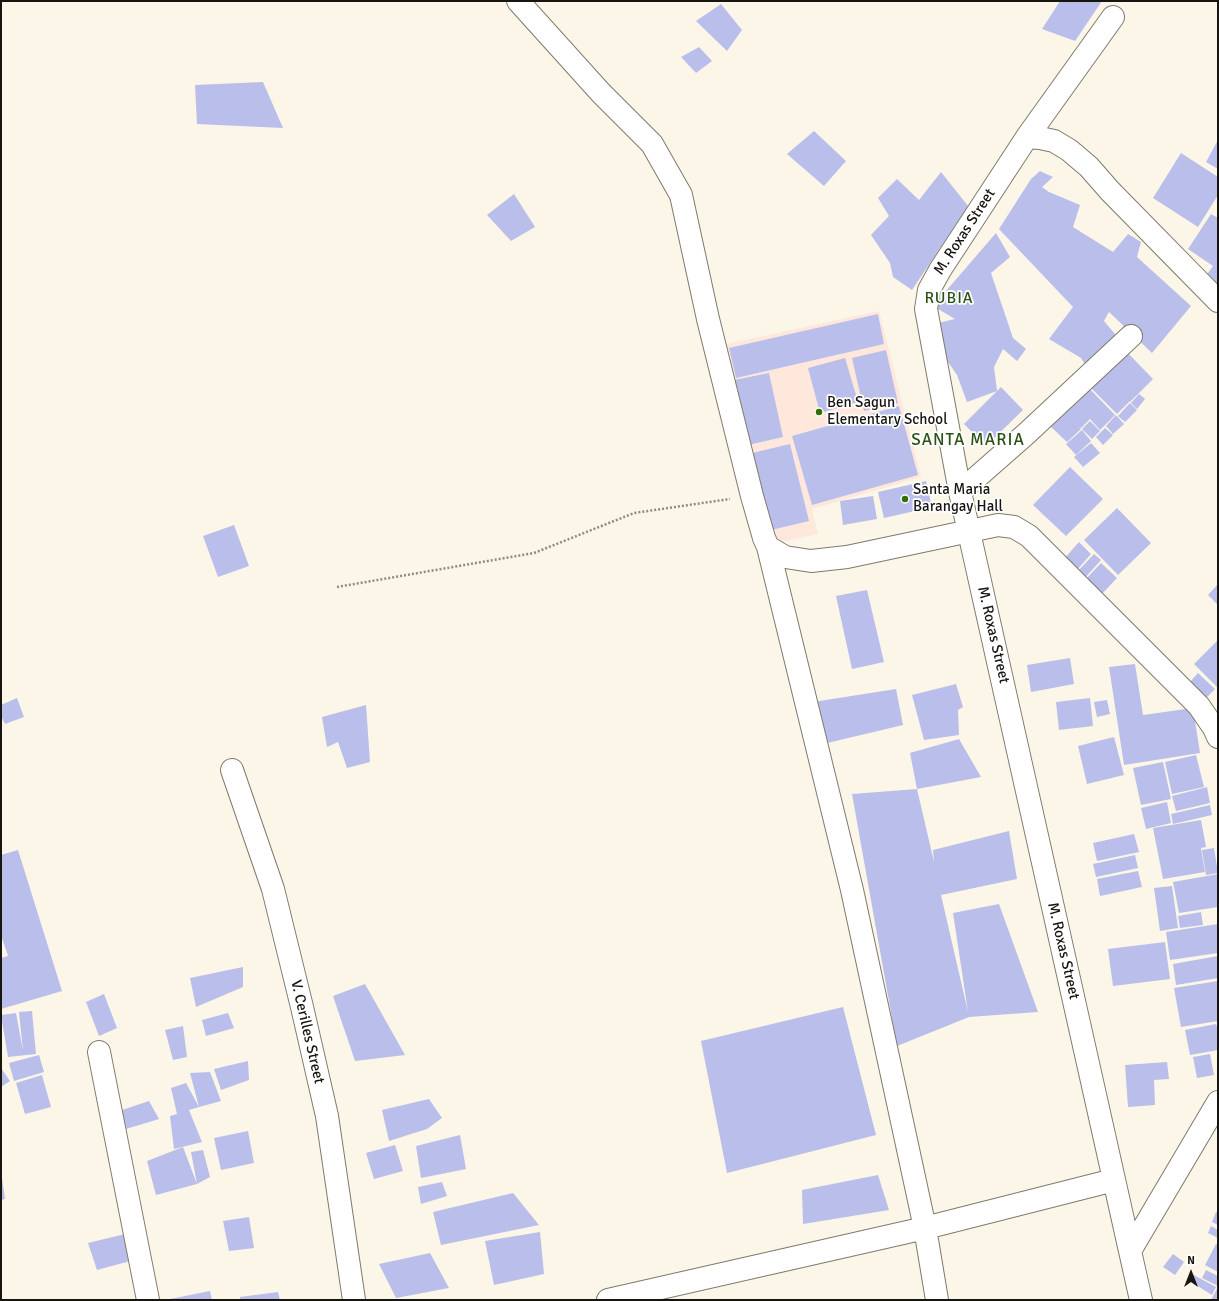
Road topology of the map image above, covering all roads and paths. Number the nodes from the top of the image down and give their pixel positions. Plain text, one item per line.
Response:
1 (518, 1) edge
2 (1113, 17) dead end
3 (1027, 137) junction
4 (1218, 301) edge
5 (1131, 336) dead end
6 (960, 492) junction
7 (752, 496) junction
8 (969, 531) junction
9 (768, 547) junction
10 (337, 587) dead end
11 (1218, 738) edge
12 (232, 770) dead end
13 (99, 1052) dead end
14 (1218, 1102) edge
15 (1114, 1180) junction
16 (925, 1228) junction
17 (1130, 1251) junction
18 (148, 1300) edge
19 (354, 1300) edge
20 (608, 1300) edge
21 (937, 1300) edge
22 (1141, 1300) edge

1 - 7 street
2 - 3 street, M. Roxas Street
3 - 4 street
3 - 6 street, M. Roxas Street
5 - 6 street
6 - 8 street, M. Roxas Street
7 - 9 street
7 - 10 path
8 - 9 street
8 - 11 street
8 - 15 street, M. Roxas Street
9 - 16 street
12 - 19 street, V. Cerilles Street
13 - 18 street
14 - 17 street
15 - 16 street
15 - 17 street, M. Roxas Street
16 - 20 street
16 - 21 street
17 - 22 street, M. Roxas Street

